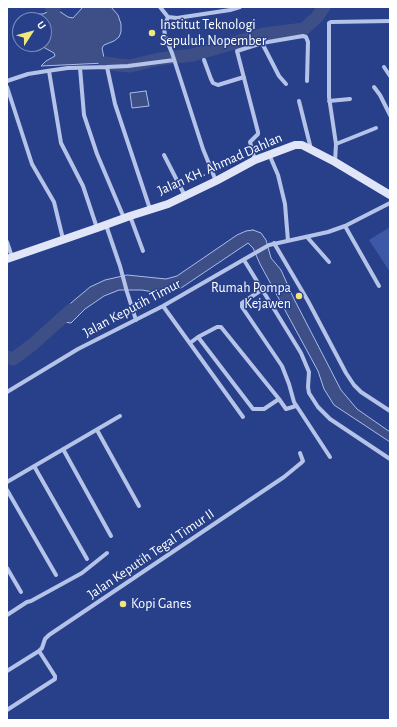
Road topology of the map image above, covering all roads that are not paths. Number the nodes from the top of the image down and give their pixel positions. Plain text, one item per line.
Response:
1 (166, 7) edge
2 (240, 7) edge
3 (161, 8) edge
4 (168, 17) junction
5 (390, 21) edge
6 (262, 43) junction
7 (173, 57) junction
8 (204, 60) dead end
9 (384, 67) dead end
10 (80, 68) junction
11 (107, 68) junction
12 (49, 71) junction
13 (390, 76) edge
14 (244, 77) junction
15 (7, 81) edge
16 (307, 81) dead end
17 (286, 84) dead end
18 (7, 87) edge
19 (374, 87) dead end
20 (350, 99) dead end
21 (300, 101) dead end
22 (329, 101) junction
23 (390, 115) edge
24 (376, 128) dead end
25 (336, 144) junction
26 (312, 150) junction
27 (269, 154) junction
28 (164, 155) dead end
29 (255, 160) junction
30 (335, 162) junction
31 (216, 181) junction
32 (185, 196) junction
33 (390, 196) edge
34 (389, 204) edge
35 (150, 209) junction
36 (127, 217) junction
37 (106, 225) junction
38 (344, 226) junction
39 (97, 228) junction
40 (307, 237) junction
41 (64, 239) junction
42 (288, 241) junction
43 (7, 242) edge
44 (274, 244) junction
45 (143, 252) dead end
46 (10, 258) edge
47 (244, 260) junction
48 (329, 262) dead end
49 (379, 286) dead end
50 (262, 289) junction
51 (163, 306) junction
52 (136, 320) junction
53 (198, 337) junction
54 (190, 343) junction
55 (7, 392) edge
56 (279, 398) junction
57 (296, 406) junction
58 (390, 411) edge
59 (120, 416) dead end
60 (243, 417) dead end
61 (96, 430) junction
62 (63, 449) junction
63 (300, 453) dead end
64 (330, 458) dead end
65 (390, 459) edge
66 (34, 466) junction
67 (7, 482) edge
68 (7, 490) edge
69 (139, 506) dead end
70 (111, 536) dead end
71 (107, 553) dead end
72 (87, 559) dead end
73 (7, 568) edge
74 (56, 575) dead end
75 (21, 592) dead end
76 (7, 616) edge
77 (39, 651) junction
78 (7, 671) edge
79 (7, 710) edge

1 - 3 street
2 - 4 street
3 - 4 street
4 - 7 street
5 - 22 street
6 - 14 street
6 - 16 street
6 - 17 street
7 - 11 street
7 - 31 street
8 - 14 street
9 - 13 street
10 - 11 street
10 - 12 street
10 - 36 street
11 - 35 street
12 - 15 street
12 - 39 street
14 - 29 street
18 - 41 street
19 - 23 street
20 - 22 street
21 - 26 street
22 - 25 street
24 - 25 street
25 - 30 street
26 - 27 street, Jalan KH. Ahmad Dahlan
26 - 30 street, Jalan KH. Ahmad Dahlan
27 - 29 street, Jalan KH. Ahmad Dahlan
27 - 42 street
28 - 32 street
29 - 31 street, Jalan KH. Ahmad Dahlan
30 - 33 street, Jalan KH. Ahmad Dahlan
31 - 32 street, Jalan KH. Ahmad Dahlan
32 - 35 street, Jalan KH. Ahmad Dahlan
34 - 38 street
35 - 36 street, Jalan KH. Ahmad Dahlan
36 - 37 street, Jalan KH. Ahmad Dahlan
36 - 45 street
37 - 39 street, Jalan KH. Ahmad Dahlan
37 - 52 street
38 - 40 street
38 - 49 street
39 - 41 street, Jalan KH. Ahmad Dahlan
40 - 42 street
40 - 48 street
41 - 46 street, Jalan KH. Ahmad Dahlan
42 - 44 street
43 - 46 street
44 - 47 street, Jalan Keputih Timur
44 - 58 street
47 - 50 street
47 - 51 street, Jalan Keputih Timur
50 - 57 street
50 - 65 street
51 - 52 street, Jalan Keputih Timur
51 - 54 street
52 - 55 street, Jalan Keputih Timur
53 - 54 street
53 - 56 street
53 - 56 street
54 - 60 street
56 - 57 street
57 - 64 street
59 - 61 street
61 - 62 street
61 - 69 street
62 - 66 street
62 - 70 street
63 - 77 street, Jalan Keputih Tegal Timur II
66 - 67 street
66 - 72 street
68 - 74 street
71 - 76 street
73 - 75 street
77 - 78 street, Jalan Keputih Tegal Timur II
77 - 79 street

